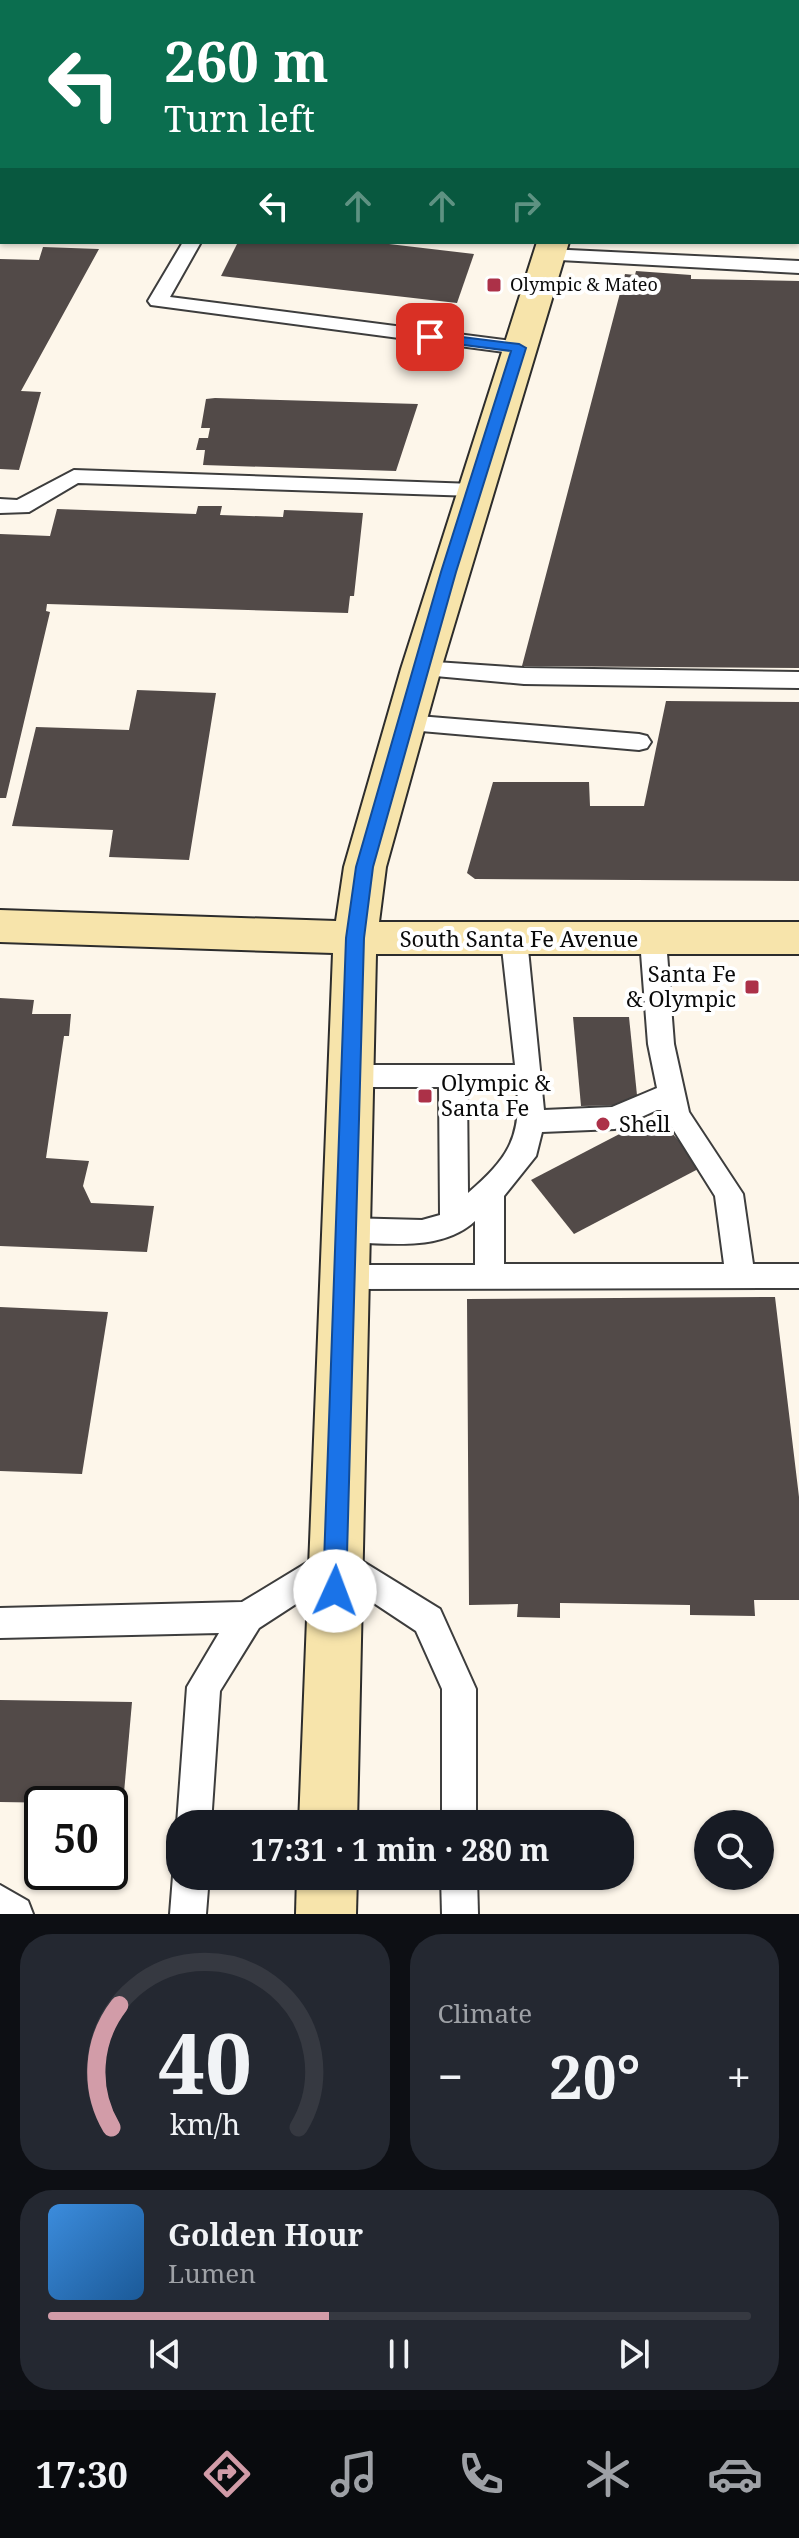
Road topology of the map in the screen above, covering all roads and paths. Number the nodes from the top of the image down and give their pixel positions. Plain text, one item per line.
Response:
1 (191, 244) edge
2 (550, 249) edge
3 (799, 267) edge
4 (519, 348) junction
5 (474, 490) junction
6 (0, 506) edge
7 (421, 669) junction
8 (799, 680) edge
9 (406, 723) junction
10 (639, 742) dead end
11 (0, 926) edge
12 (355, 938) junction
13 (799, 938) edge
14 (514, 939) junction
15 (653, 940) junction
16 (351, 1076) junction
17 (453, 1076) junction
18 (529, 1076) junction
19 (673, 1100) junction
20 (530, 1122) junction
21 (490, 1191) junction
22 (454, 1223) junction
23 (346, 1230) junction
24 (740, 1276) junction
25 (799, 1276) edge
26 (345, 1277) junction
27 (489, 1277) junction
28 (336, 1560) junction
29 (247, 1617) junction
30 (0, 1623) edge
31 (195, 1810) edge
32 (328, 1810) edge
33 (459, 1810) edge
34 (190, 1890) edge
35 (327, 1890) edge
36 (459, 1890) edge
37 (0, 1903) edge
38 (15, 1914) edge
39 (188, 1914) edge
40 (326, 1914) edge
41 (460, 1914) edge

1 - 4 lane
2 - 3 lane
2 - 4 main road
4 - 5 main road
5 - 6 lane
5 - 7 main road
7 - 8 lane
7 - 9 main road
9 - 10 lane
9 - 12 main road
11 - 12 main road, South Santa Fe Avenue
12 - 14 main road, South Santa Fe Avenue
12 - 16 main road
13 - 15 main road, South Santa Fe Avenue
14 - 15 main road, South Santa Fe Avenue
14 - 18 lane
15 - 19 lane
16 - 17 lane
16 - 23 main road
17 - 18 lane
17 - 22 lane
18 - 20 lane
19 - 20 lane
19 - 24 lane
20 - 21 lane
21 - 22 lane
21 - 27 lane
22 - 23 lane
23 - 26 main road
24 - 25 lane
24 - 27 lane
26 - 27 lane
26 - 28 main road
28 - 29 lane
28 - 32 main road
28 - 33 lane
29 - 30 lane
29 - 31 lane
34 - 39 lane
35 - 40 main road
36 - 41 lane
37 - 38 lane

